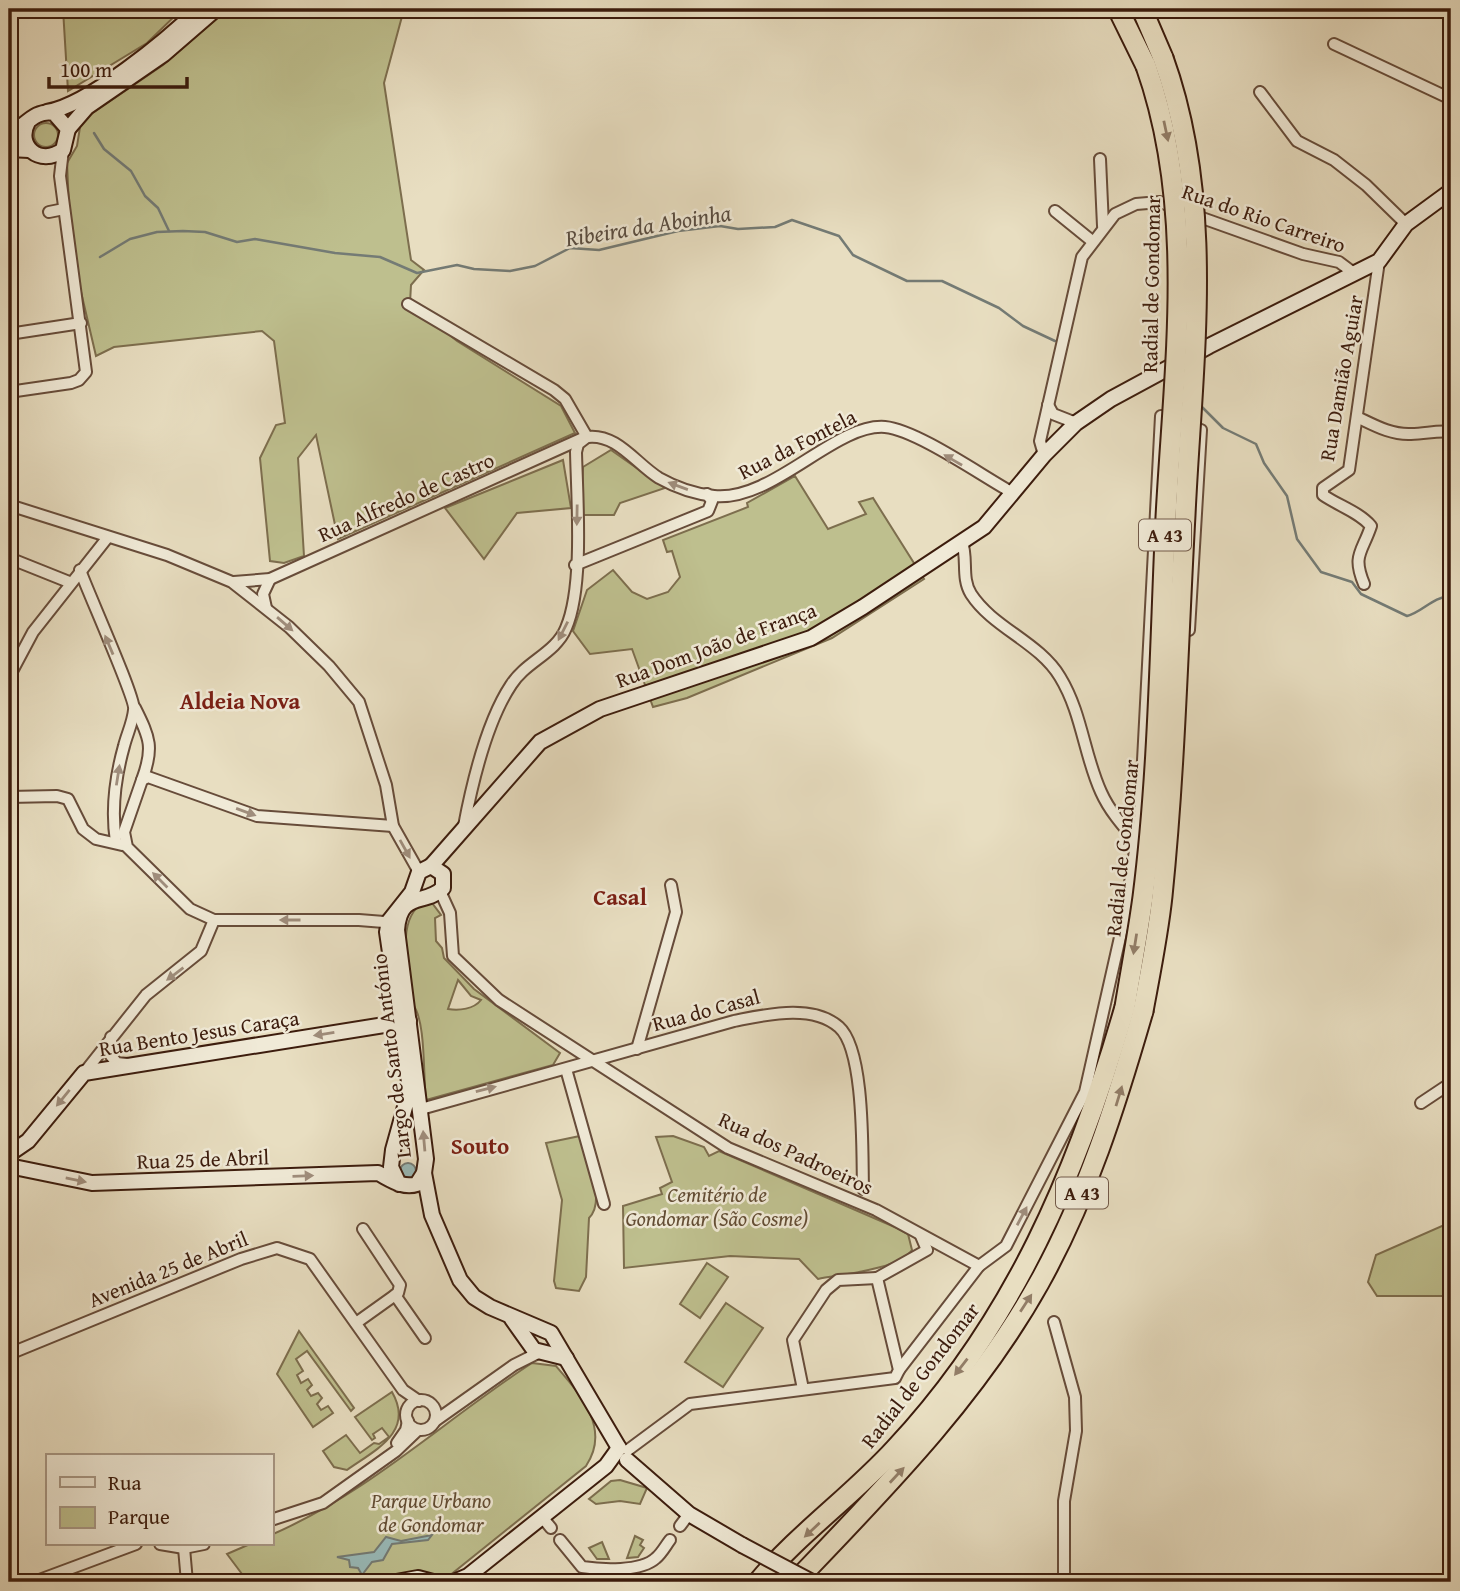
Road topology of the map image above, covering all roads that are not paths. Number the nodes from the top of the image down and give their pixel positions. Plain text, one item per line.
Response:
1 (199, 9) edge
2 (216, 9) edge
3 (1118, 9) edge
4 (1142, 9) edge
5 (1334, 44) dead end
6 (1154, 62) junction
7 (1260, 92) dead end
8 (1451, 99) edge
9 (47, 112) junction
10 (28, 121) junction
11 (68, 130) junction
12 (9, 135) edge
13 (9, 149) edge
14 (62, 150) junction
15 (35, 153) junction
16 (1100, 159) dead end
17 (60, 176) junction
18 (1451, 191) edge
19 (64, 209) junction
20 (1055, 211) dead end
21 (48, 212) dead end
22 (1406, 224) junction
23 (1103, 226) junction
24 (1092, 241) junction
25 (1378, 261) junction
26 (73, 267) junction
27 (59, 269) dead end
28 (1355, 274) junction
29 (408, 304) dead end
30 (81, 323) junction
31 (9, 334) edge
32 (9, 392) edge
33 (1048, 405) junction
34 (1357, 417) junction
35 (1076, 424) junction
36 (1451, 432) edge
37 (587, 437) junction
38 (558, 450) junction
39 (1044, 455) junction
40 (576, 464) junction
41 (1013, 493) junction
42 (707, 495) junction
43 (9, 505) edge
44 (108, 537) junction
45 (962, 542) junction
46 (9, 558) edge
47 (575, 565) junction
48 (80, 570) junction
49 (270, 579) junction
50 (69, 582) junction
51 (232, 582) junction
52 (1364, 584) dead end
53 (266, 608) junction
54 (9, 677) edge
55 (135, 708) junction
56 (142, 780) junction
57 (9, 797) edge
58 (393, 826) junction
59 (464, 826) junction
60 (1135, 840) junction
61 (116, 842) junction
62 (1176, 844) junction
63 (127, 847) junction
64 (427, 874) junction
65 (671, 885) dead end
66 (435, 893) junction
67 (1129, 895) junction
68 (214, 920) junction
69 (392, 927) junction
70 (1134, 1009) junction
71 (405, 1021) junction
72 (111, 1037) junction
73 (637, 1049) junction
74 (597, 1062) junction
75 (131, 1065) junction
76 (566, 1069) junction
77 (84, 1073) junction
78 (1451, 1083) edge
79 (1421, 1103) dead end
80 (421, 1108) junction
81 (25, 1143) junction
82 (9, 1154) edge
83 (9, 1166) edge
84 (29, 1171) junction
85 (424, 1173) junction
86 (402, 1185) junction
87 (863, 1189) dead end
88 (604, 1204) dead end
89 (432, 1214) junction
90 (363, 1229) dead end
91 (921, 1236) junction
92 (979, 1266) junction
93 (877, 1278) junction
94 (395, 1295) junction
95 (512, 1319) junction
96 (1054, 1322) dead end
97 (356, 1323) junction
98 (540, 1328) junction
99 (553, 1336) junction
100 (425, 1338) dead end
101 (536, 1347) junction
102 (9, 1354) edge
103 (566, 1358) junction
104 (900, 1370) junction
105 (803, 1389) junction
106 (403, 1390) junction
107 (425, 1402) junction
108 (458, 1404) junction
109 (408, 1409) junction
110 (408, 1421) junction
111 (435, 1421) junction
112 (418, 1430) junction
113 (619, 1457) junction
114 (327, 1497) junction
115 (273, 1519) edge
116 (561, 1540) dead end
117 (670, 1540) dead end
118 (131, 1546) edge
119 (172, 1546) edge
120 (194, 1546) edge
121 (184, 1548) junction
122 (465, 1579) edge
123 (759, 1579) edge
124 (34, 1582) edge
125 (187, 1582) edge
126 (396, 1582) edge
127 (433, 1582) edge
128 (454, 1582) edge
129 (795, 1582) edge
130 (812, 1582) edge
131 (1064, 1582) edge

1 - 9 main road
2 - 11 main road
3 - 6 highway, Radial de Gondomar / A 43
4 - 6 highway, Radial de Gondomar / A 43
5 - 8 street
6 - 70 highway, Radial de Gondomar / A 43, bridge
7 - 22 street
9 - 10 main road
9 - 11 main road
10 - 12 main road
10 - 15 main road
11 - 14 main road
13 - 15 main road
14 - 15 main road
14 - 17 street
15 - 17 street
16 - 23 street
17 - 19 street
18 - 22 main road, Rua Dom João de França
19 - 21 street
19 - 26 street
20 - 24 street
22 - 25 main road, Rua Dom João de França
23 - 24 street, Rua do Rio Carreiro
23 - 28 street, Rua do Rio Carreiro
24 - 33 street, Rua do Rio Carreiro
25 - 28 main road, Rua Dom João de França
25 - 34 street, Rua Damião Aguiar
26 - 27 street
26 - 30 street
28 - 35 main road, Rua Dom João de França
29 - 37 street
30 - 31 street
30 - 32 street
33 - 35 street
33 - 39 street, Rua do Rio Carreiro
34 - 36 street
34 - 52 street, Rua Damião Aguiar
35 - 39 main road, Rua Dom João de França
37 - 38 street, Rua Alfredo de Castro
37 - 40 street
42 -> 37 street, Rua da Fontela
38 - 40 street
38 - 49 street, Rua Alfredo de Castro
39 - 41 main road, Rua Dom João de França
40 -> 47 street
41 -> 42 street, Rua da Fontela
41 - 45 main road, Rua Dom João de França
42 - 47 street
43 - 44 street
44 - 48 street
44 - 51 street
45 - 59 main road, Rua Dom João de França
45 - 60 street
46 - 50 street
47 -> 59 street
48 - 50 street
55 -> 48 street
49 - 51 street, Rua Alfredo de Castro
49 - 53 street
50 - 54 street
51 - 53 street
53 -> 58 street
55 - 56 street
61 -> 55 street
56 -> 58 street
56 - 63 street
57 - 61 street
58 -> 64 street
59 - 64 main road, Rua Dom João de França
60 - 62 street
60 - 62 street
60 - 67 street
61 - 63 street
62 - 67 street
68 -> 63 street
64 - 66 main road
64 - 66 main road
64 - 69 main road, Largo de Santo António
65 - 73 street
66 - 69 main road, Largo de Santo António
66 - 74 street, Rua dos Padroeiros
92 -> 67 street
69 -> 68 street
68 -> 72 street
69 - 71 main road, Largo de Santo António
70 -> 123 highway, Radial de Gondomar / A 43
129 -> 70 highway, Radial de Gondomar / A 43
71 -> 75 main road, Rua Bento Jesus Caraça
71 - 80 main road, Largo de Santo António
71 - 86 main road, Largo de Santo António
72 - 75 street
72 - 77 street
73 - 74 street, Rua do Casal
73 - 87 street, Rua do Casal
74 - 76 street, Rua do Casal
74 - 91 street, Rua dos Padroeiros
75 - 77 main road, Rua Bento Jesus Caraça
80 -> 76 street, Rua do Casal
76 - 88 street
77 -> 81 main road, Rua Bento Jesus Caraça
78 - 79 street
85 -> 80 main road, Largo de Santo António
81 - 82 main road, Rua Bento Jesus Caraça
81 - 84 main road
83 - 84 main road, Rua 25 de Abril
84 -> 86 main road, Rua 25 de Abril
85 - 86 main road, Largo de Santo António
85 - 89 main road
86 - 89 main road
89 - 95 main road
90 - 94 street
91 - 92 street, Rua dos Padroeiros
91 - 93 street
92 - 104 street
93 - 104 street
93 - 105 street
94 - 97 street
94 - 100 street
95 - 98 main road
95 - 101 main road
96 - 131 street
97 - 102 street, Avenida 25 de Abril
97 - 106 street, Avenida 25 de Abril
98 - 99 main road
98 - 101 main road
99 - 101 main road
99 - 103 main road
101 - 103 main road
101 - 108 street
103 - 113 main road
104 - 105 street
105 - 113 street
106 - 107 street, Avenida 25 de Abril
106 - 109 street, Avenida 25 de Abril
107 - 108 street
107 - 109 street
107 - 111 street
108 - 111 street
109 - 110 street
110 - 112 street
110 - 114 street
111 - 112 street
112 - 114 street
113 - 122 main road
113 - 130 main road, bridge
114 - 115 street
116 - 117 street
118 - 124 street
119 - 121 street
120 - 121 street
121 - 125 street
122 - 128 main road
126 - 127 main road

